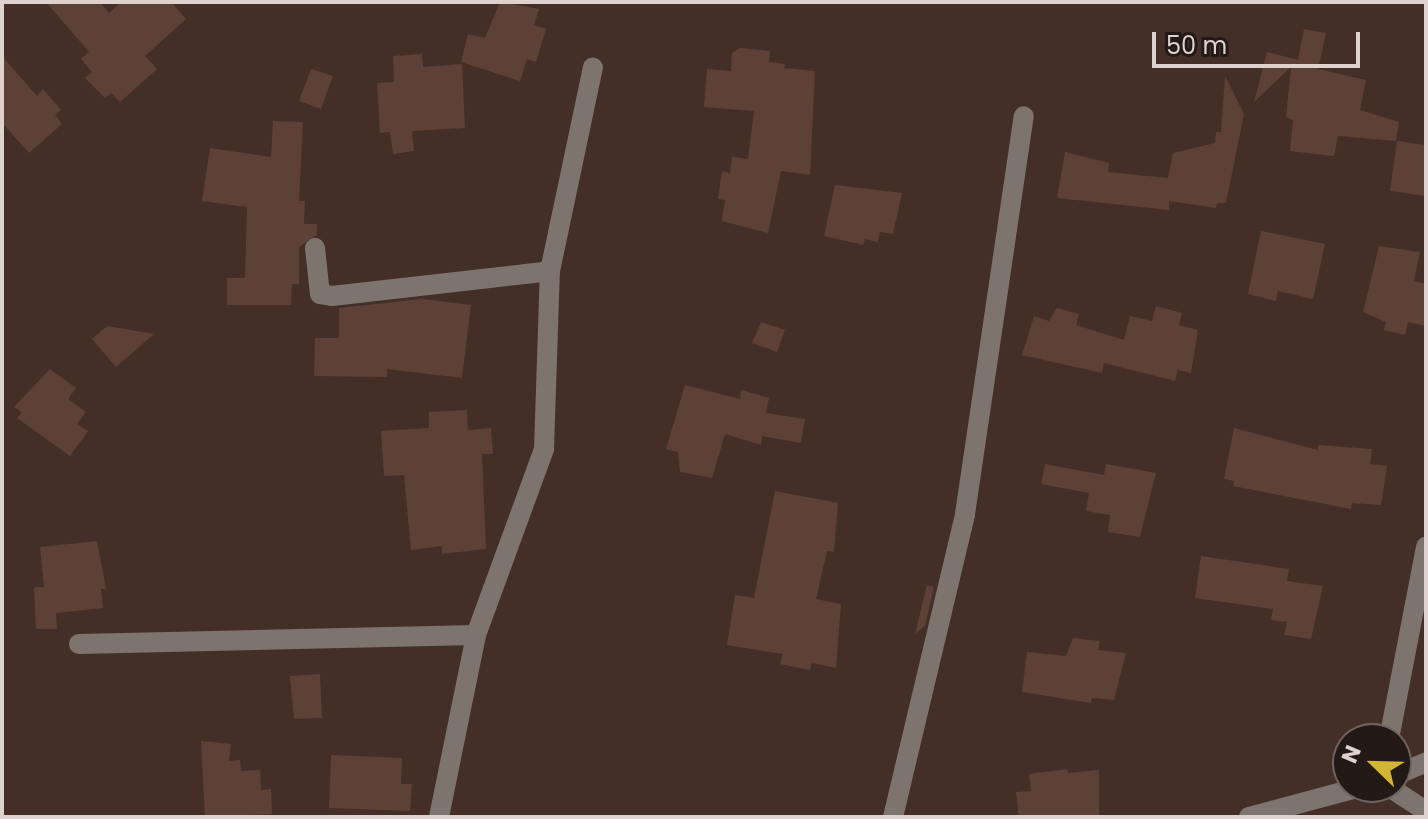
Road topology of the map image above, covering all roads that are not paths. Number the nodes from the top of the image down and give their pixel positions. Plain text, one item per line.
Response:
1 (593, 67) dead end
2 (1024, 116) dead end
3 (315, 248) dead end
4 (550, 271) junction
5 (1426, 547) edge
6 (476, 635) junction
7 (79, 644) dead end
8 (1392, 723) edge
9 (1332, 795) edge
10 (439, 817) edge
11 (893, 817) edge
12 (1249, 817) edge

1 - 4 street
2 - 11 street
3 - 4 street
4 - 6 street
5 - 8 street
6 - 7 street
6 - 10 street
9 - 12 street

